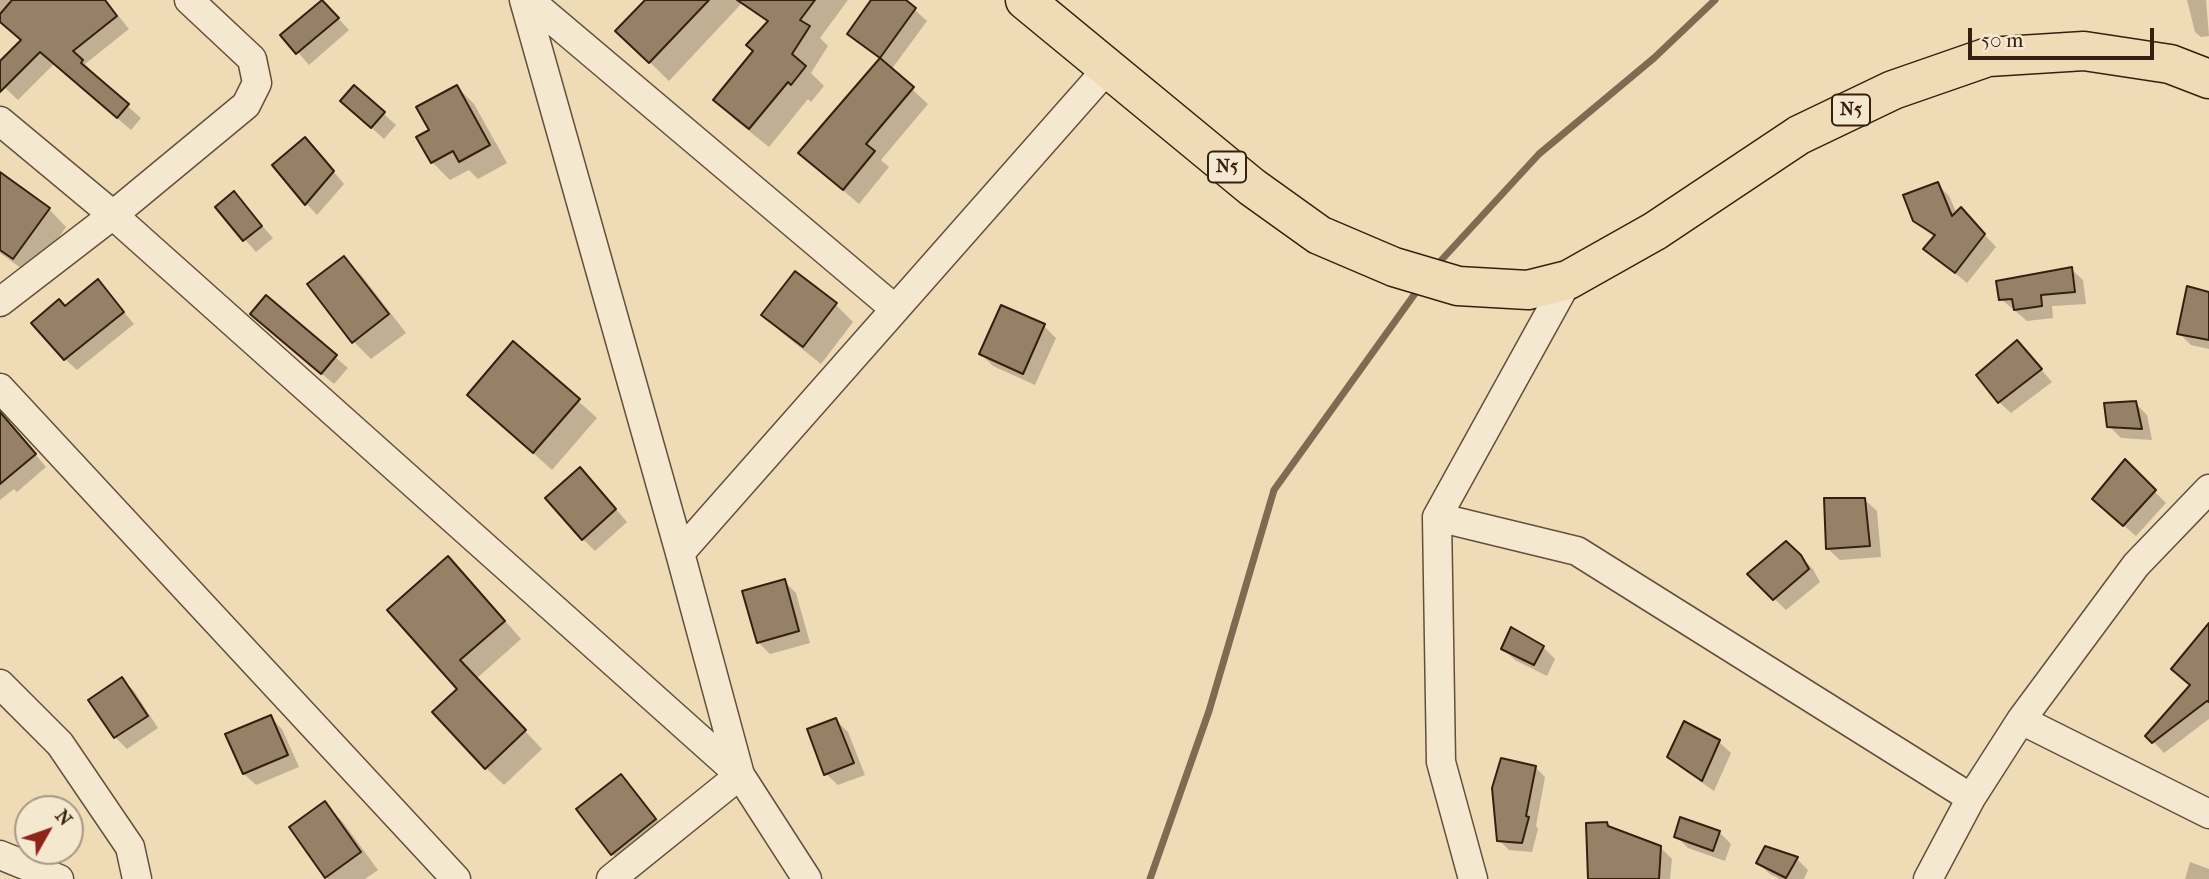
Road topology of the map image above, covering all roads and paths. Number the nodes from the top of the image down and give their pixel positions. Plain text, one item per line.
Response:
1 (189, 0) edge
2 (527, 0) edge
3 (1025, 0) edge
4 (1108, 68) junction
5 (2209, 79) edge
6 (0, 121) edge
7 (113, 215) junction
8 (1568, 281) junction
9 (0, 302) edge
10 (895, 309) junction
11 (0, 388) edge
12 (2209, 489) edge
13 (1437, 517) junction
14 (680, 553) junction
15 (0, 684) edge
16 (2021, 720) junction
17 (740, 775) junction
18 (1971, 799) junction
19 (2209, 814) edge
20 (0, 855) edge
21 (1937, 876) edge
22 (59, 879) edge
23 (137, 879) edge
24 (456, 879) edge
25 (611, 879) edge
26 (807, 879) edge
27 (1473, 879) edge

1 - 7 street
2 - 10 street
2 - 14 street
3 - 4 highway, N5
4 - 8 highway, N5
4 - 10 street
5 - 8 highway, N5
6 - 7 street
7 - 9 street
7 - 17 street
8 - 13 street
10 - 14 street
11 - 24 street
12 - 16 street
13 - 18 street
13 - 27 street
14 - 17 street
15 - 23 street
16 - 18 street
16 - 19 street
17 - 25 street
17 - 26 street
18 - 21 street
20 - 22 street

